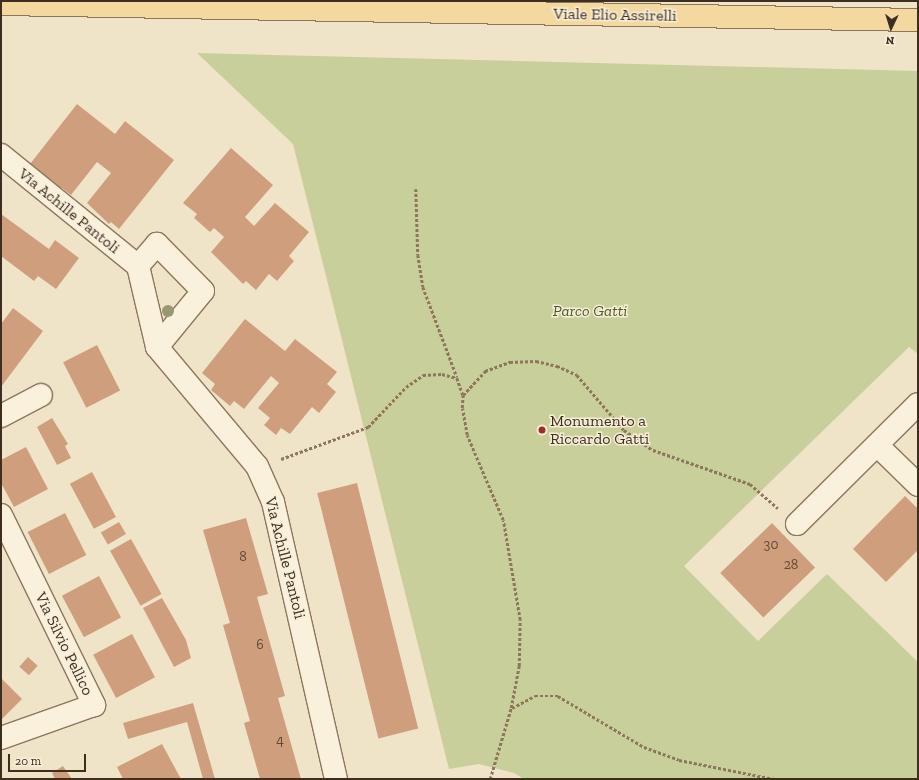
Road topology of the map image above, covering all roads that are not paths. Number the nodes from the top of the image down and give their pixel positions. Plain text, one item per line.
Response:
1 (1, 4) edge
2 (918, 20) edge
3 (1, 155) edge
4 (138, 266) junction
5 (157, 347) junction
6 (42, 395) dead end
7 (918, 404) edge
8 (1, 416) edge
9 (877, 445) junction
10 (918, 485) edge
11 (1, 515) edge
12 (797, 524) road end
13 (1, 738) edge
14 (336, 779) edge

1 - 2 main road, Viale Elio Assirelli
3 - 4 street, Via Achille Pantoli
4 - 5 street, Via Achille Pantoli
4 - 5 street
5 - 14 street, Via Achille Pantoli
6 - 8 street
7 - 9 street
9 - 10 street
9 - 12 street
11 - 13 street, Via Silvio Pellico

